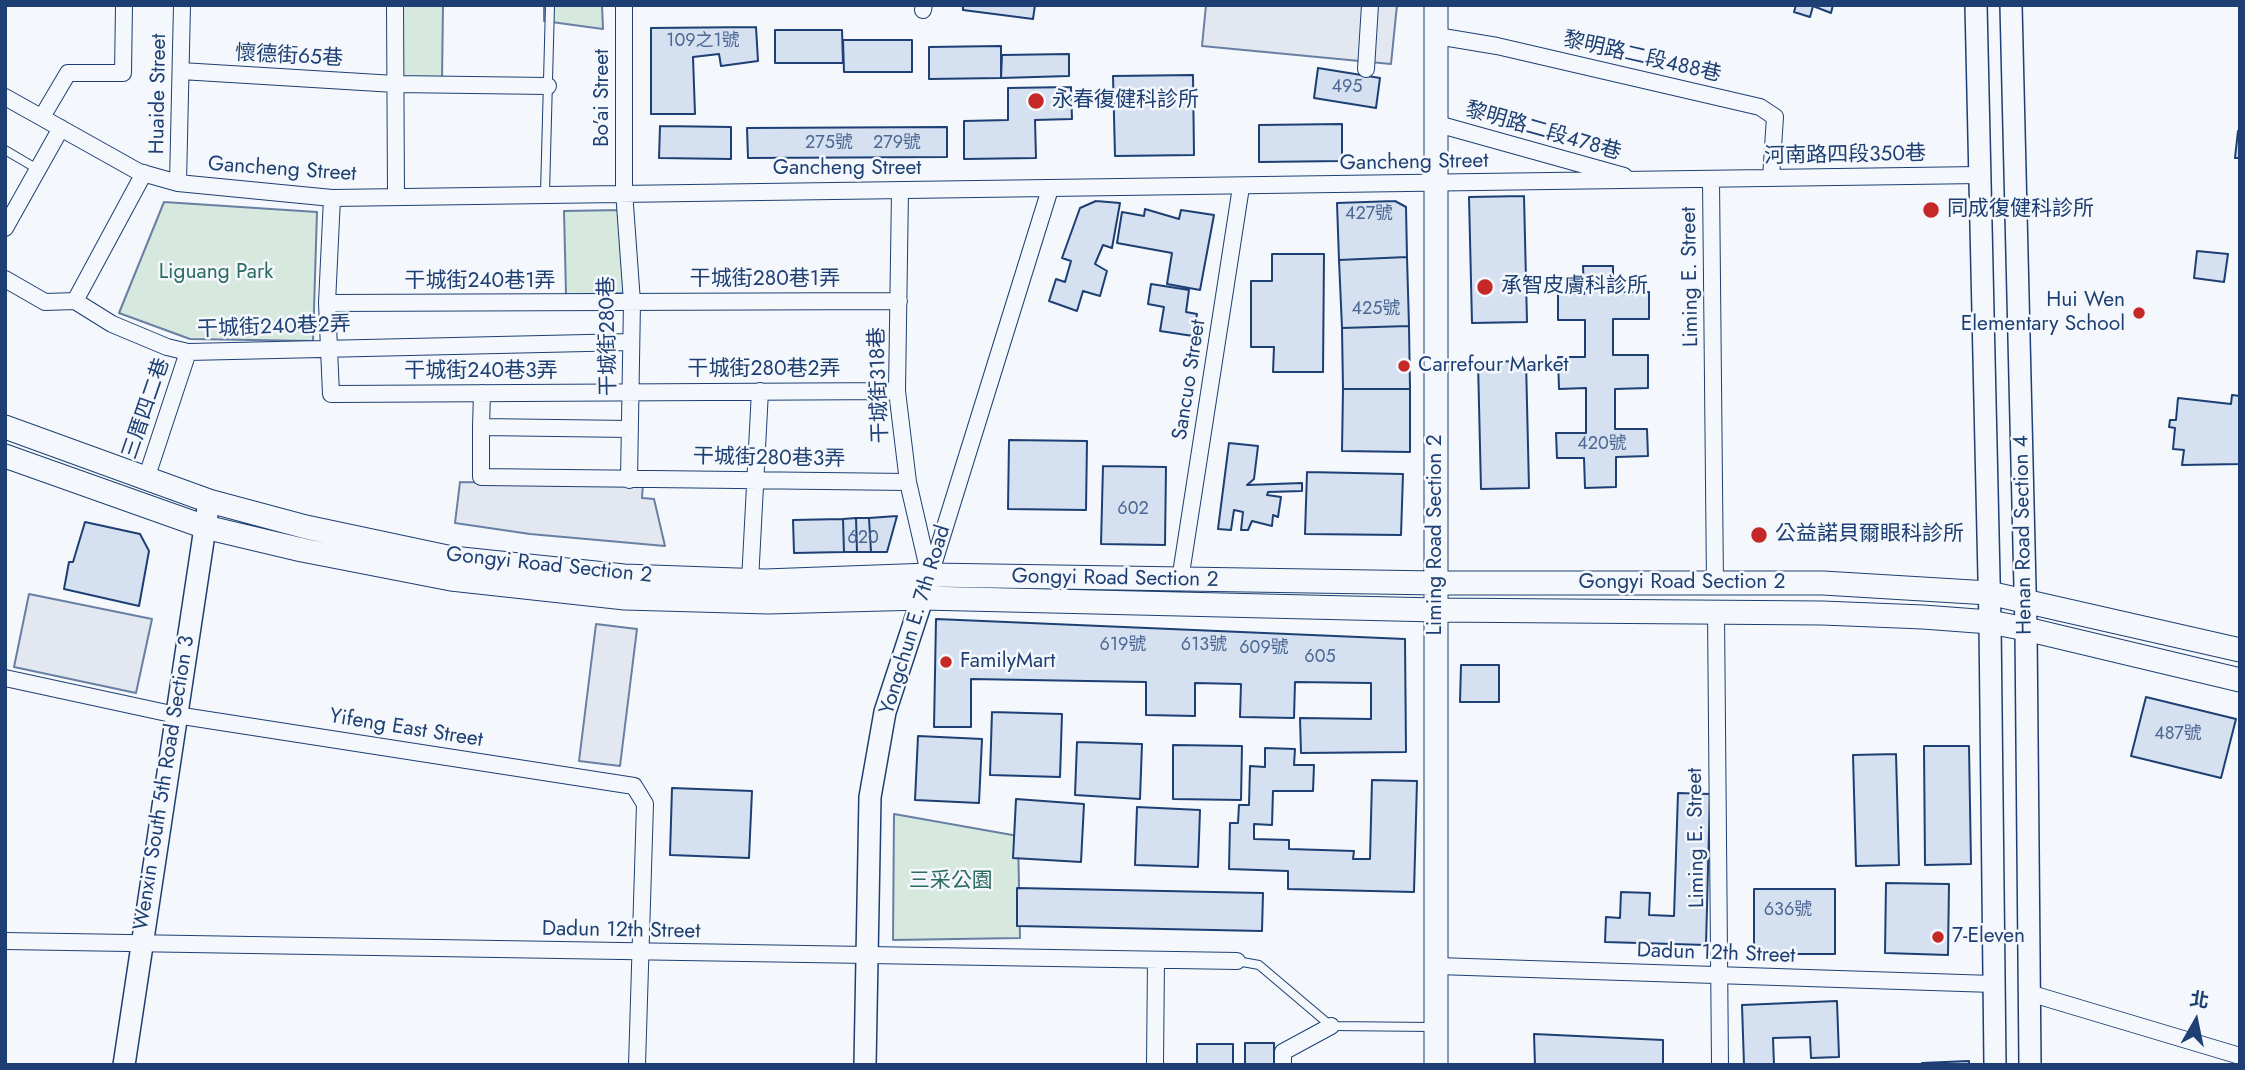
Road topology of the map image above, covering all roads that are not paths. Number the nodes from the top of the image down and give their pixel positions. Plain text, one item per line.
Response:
1 (124, 5) edge
2 (182, 5) edge
3 (395, 5) edge
4 (550, 5) edge
5 (624, 5) edge
6 (1370, 5) edge
7 (1436, 5) edge
8 (1976, 5) edge
9 (2011, 5) edge
10 (1437, 36) junction
11 (1366, 69) dead end
12 (180, 71) junction
13 (395, 84) junction
14 (548, 86) junction
15 (5, 97) edge
16 (42, 117) junction
17 (1434, 123) junction
18 (61, 128) junction
19 (5, 150) edge
20 (39, 170) junction
21 (144, 173) junction
22 (1980, 174) junction
23 (1771, 178) junction
24 (1711, 180) junction
25 (1641, 181) junction
26 (178, 183) junction
27 (1435, 184) junction
28 (1241, 187) junction
29 (1050, 189) junction
30 (900, 190) junction
31 (624, 191) junction
32 (545, 193) junction
33 (396, 196) junction
34 (332, 198) junction
35 (5, 228) edge
36 (5, 279) edge
37 (75, 301) junction
38 (899, 301) junction
39 (632, 302) junction
40 (327, 303) junction
41 (631, 342) junction
42 (328, 347) junction
43 (188, 352) junction
44 (760, 391) junction
45 (897, 391) junction
46 (631, 392) junction
47 (482, 393) junction
48 (5, 427) edge
49 (481, 427) junction
50 (630, 429) junction
51 (5, 456) edge
52 (146, 479) junction
53 (629, 480) junction
54 (755, 480) junction
55 (908, 482) junction
56 (209, 501) junction
57 (205, 527) junction
58 (930, 575) junction
59 (1180, 580) junction
60 (750, 581) junction
61 (1437, 583) junction
62 (1715, 584) junction
63 (1989, 593) junction
64 (923, 598) junction
65 (2025, 599) junction
66 (1437, 610) junction
67 (1716, 612) junction
68 (1990, 622) junction
69 (2026, 629) junction
70 (2240, 650) edge
71 (5, 678) edge
72 (2240, 680) edge
73 (176, 715) junction
74 (5, 941) edge
75 (140, 943) junction
76 (639, 953) junction
77 (867, 955) junction
78 (1156, 960) junction
79 (1237, 961) joint
80 (1437, 966) junction
81 (1720, 974) junction
82 (1993, 984) junction
83 (2029, 993) junction
84 (1331, 1026) junction
85 (1435, 1027) junction
86 (2240, 1056) edge
87 (124, 1065) edge
88 (637, 1065) edge
89 (865, 1065) edge
90 (1155, 1065) edge
91 (1283, 1065) edge
92 (1436, 1065) edge
93 (1720, 1065) edge
94 (1995, 1065) edge
95 (2030, 1065) edge

1 - 16 street
2 - 12 street, Huaide Street
3 - 13 street
4 - 14 lane
5 - 31 street, Bo’ai Street
6 - 11 street
7 - 10 main road, Liming Road Section 2
8 - 22 street, Henan Road Section 4
9 - 65 street, Henan Road Section 4
10 - 17 main road, Liming Road Section 2
10 - 23 street, 黎明路二段488巷
12 - 13 street, 懷德街65巷
12 - 26 street, Huaide Street
13 - 14 street, 懷德街65巷
13 - 33 street
14 - 32 lane
15 - 16 street, Gancheng Street
16 - 18 street, Gancheng Street
17 - 25 street, 黎明路二段478巷
17 - 27 main road, Liming Road Section 2
18 - 20 street
18 - 21 street, Gancheng Street
19 - 20 lane
20 - 35 street
21 - 26 street, Gancheng Street
21 - 37 street
22 - 23 street, 河南路四段350巷
22 - 63 street, Henan Road Section 4
23 - 24 street, 河南路四段350巷
24 - 25 street, Gancheng Street
24 - 62 street, Liming E. Street
25 - 27 street, Gancheng Street
26 - 34 street, Gancheng Street
27 - 28 street, Gancheng Street
27 - 61 main road, Liming Road Section 2
28 - 29 street, Gancheng Street
28 - 59 street, Sancuo Street
29 - 30 street, Gancheng Street
29 - 58 street, Yongchun E. 7th Road
30 - 31 street, Gancheng Street
30 - 38 street, 干城街318巷
31 - 32 street, Gancheng Street
31 - 39 street, 干城街280巷
32 - 33 street, Gancheng Street
33 - 34 street, Gancheng Street
34 - 40 street
36 - 37 street
37 - 43 street, 干城街240巷2弄
38 - 39 street, 干城街280巷1弄
38 - 45 street, 干城街318巷
39 - 40 street, 干城街240巷1弄
39 - 41 street, 干城街280巷
40 - 42 street
41 - 42 street, 干城街240巷2弄
41 - 46 street, 干城街280巷
42 - 43 street, 干城街240巷2弄
42 - 47 street, 干城街240巷3弄
43 - 52 street, 三厝四二巷
44 - 45 street, 干城街280巷2弄
44 - 46 street, 干城街280巷2弄
44 - 54 street
45 - 55 street, 干城街318巷
46 - 47 street, 干城街240巷3弄
46 - 50 street, 干城街280巷
47 - 49 street
48 - 52 main road, Gongyi Road Section 2
49 - 50 street
49 - 53 street, 干城街280巷3弄
50 - 53 street, 干城街280巷
51 - 57 main road, Gongyi Road Section 2
52 - 56 main road, Gongyi Road Section 2
53 - 54 street, 干城街280巷3弄
54 - 55 street, 干城街280巷3弄
54 - 60 street
55 - 58 street, 干城街318巷
56 - 57 street, Wenxin South 5th Road Section 3
56 - 60 main road, Gongyi Road Section 2
57 - 64 main road, Gongyi Road Section 2
57 - 73 street, Wenxin South 5th Road Section 3
58 - 59 main road, Gongyi Road Section 2
58 - 60 main road, Gongyi Road Section 2
58 - 64 street, Yongchun E. 7th Road
59 - 61 main road, Gongyi Road Section 2
61 - 62 main road, Gongyi Road Section 2
61 - 66 main road, Liming Road Section 2
62 - 63 main road, Gongyi Road Section 2
63 - 65 main road, Gongyi Road Section 2
63 - 68 street, Henan Road Section 4
64 - 66 main road, Gongyi Road Section 2
64 - 77 street, Yongchun E. 7th Road
65 - 69 street, Henan Road Section 4
65 - 70 main road, Gongyi Road Section 2
66 - 67 main road, Gongyi Road Section 2
66 - 80 main road, Liming Road Section 2
67 - 68 main road, Gongyi Road Section 2
67 - 81 street, Liming E. Street
68 - 69 main road, Gongyi Road Section 2
68 - 82 street, Henan Road Section 4
69 - 72 main road, Gongyi Road Section 2
69 - 83 street, Henan Road Section 4
71 - 73 street, Yifeng East Street
73 - 75 street, Wenxin South 5th Road Section 3
73 - 76 street, Yifeng East Street
74 - 75 street, Dadun 12th Street
75 - 76 street, Dadun 12th Street
75 - 87 street, Wenxin South 5th Road Section 3
76 - 77 street, Dadun 12th Street
76 - 88 street, Yifeng East Street
77 - 78 street, Dadun 12th Street
77 - 89 street, Yongchun E. 7th Road
78 - 79 street, Dadun 12th Street
78 - 90 street
79 - 84 lane
80 - 81 street, Dadun 12th Street
80 - 85 main road, Liming Road Section 2
81 - 82 street, Dadun 12th Street
81 - 93 street, Liming E. Street
82 - 94 street, Henan Road Section 4
83 - 86 street
83 - 95 street, Henan Road Section 4
84 - 85 lane
84 - 91 street
85 - 92 main road, Liming Road Section 2

